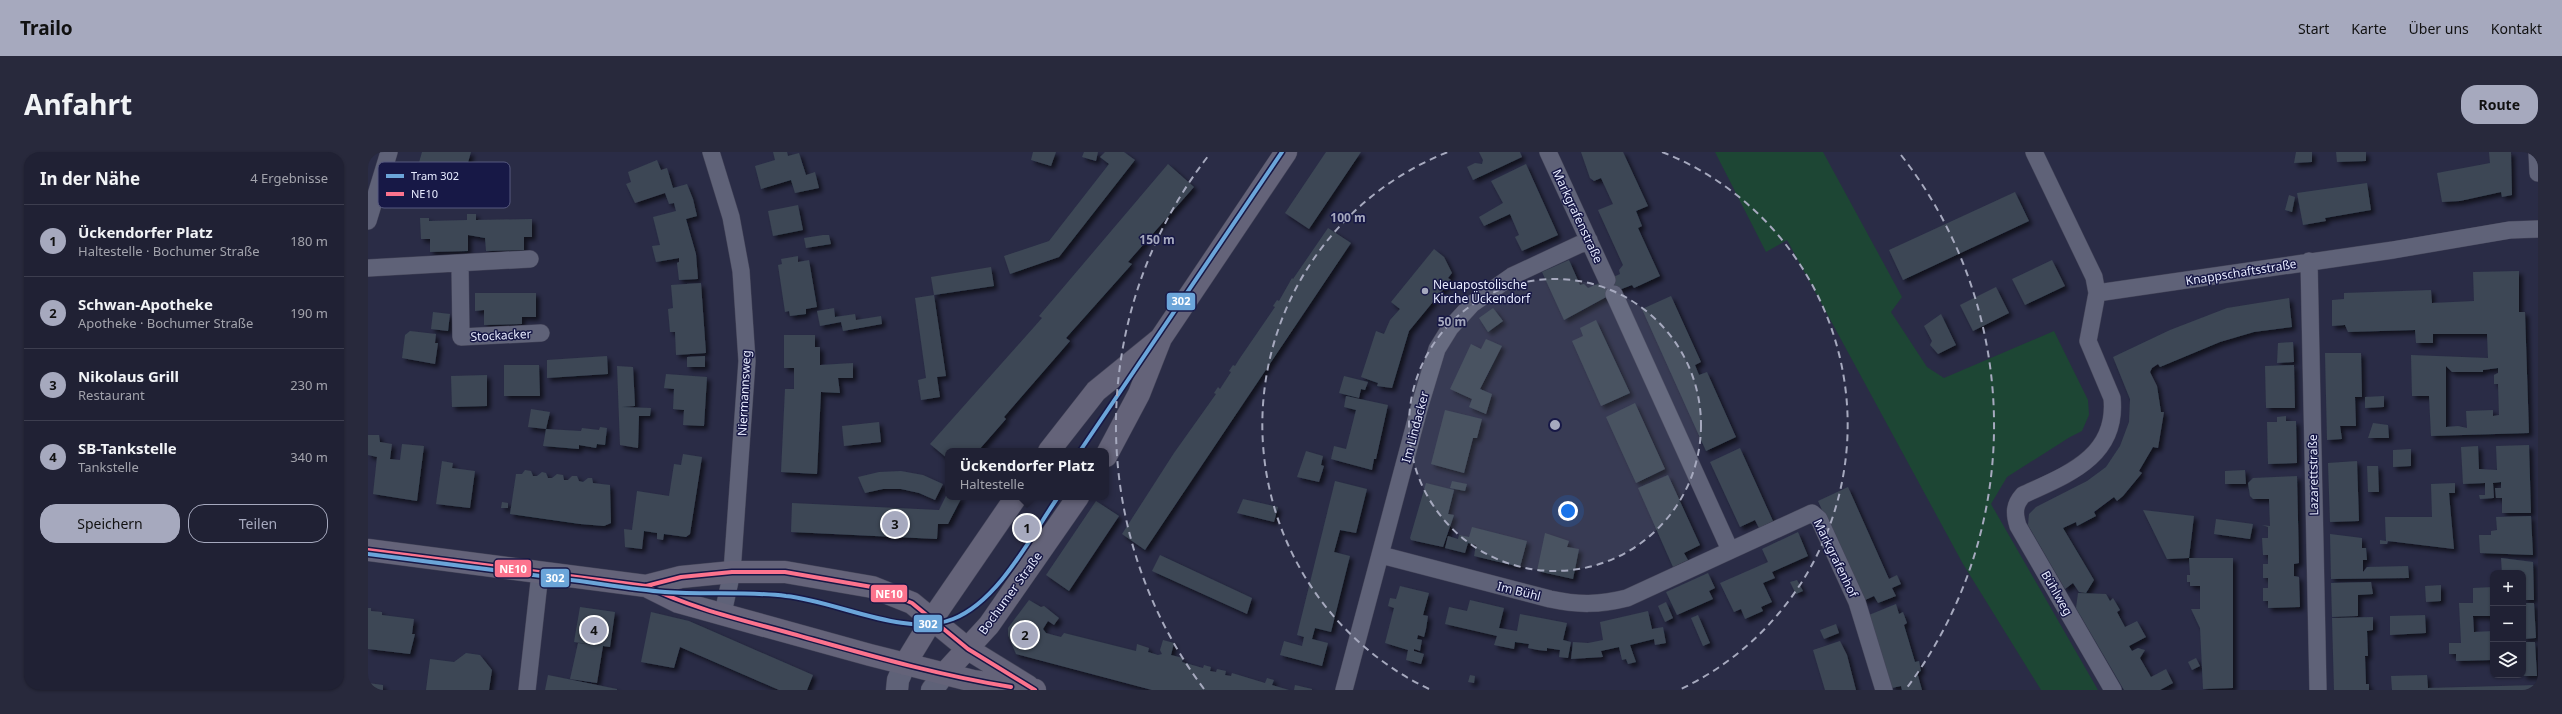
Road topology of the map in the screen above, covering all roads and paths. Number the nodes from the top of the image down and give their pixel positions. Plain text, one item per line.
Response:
1 (389, 152) edge
2 (711, 152) edge
3 (1286, 152) edge
4 (1548, 152) edge
5 (2034, 152) edge
6 (2537, 152) edge
7 (386, 162) edge
8 (2538, 173) edge
9 (378, 188) edge
10 (368, 220) edge
11 (2538, 229) edge
12 (1589, 240) junction
13 (530, 259) dead end
14 (2309, 261) junction
15 (460, 264) junction
16 (368, 268) edge
17 (2097, 293) junction
18 (541, 333) dead end
19 (1161, 338) junction
20 (1051, 448) edge
21 (1109, 450) edge
22 (1014, 500) edge
23 (1076, 500) edge
24 (368, 550) edge
25 (1730, 550) junction
26 (1381, 555) junction
27 (732, 572) junction
28 (540, 573) junction
29 (1656, 585) joint
30 (646, 586) junction
31 (723, 613) junction
32 (933, 618) junction
33 (968, 649) junction
34 (905, 664) junction
35 (938, 682) edge
36 (527, 690) edge
37 (897, 690) edge
38 (1034, 690) edge
39 (1344, 690) edge
40 (1884, 690) edge
41 (2113, 690) edge
42 (2318, 690) edge

1 - 7 street
2 - 27 street, Niermannsweg
3 - 19 main road
4 - 12 street, Markgrafenstraße
5 - 17 street
6 - 8 street
9 - 10 street
11 - 14 street, Knappschaftsstraße
12 - 25 street, Markgrafenstraße
12 - 26 street, Im Lindacker
13 - 15 street
14 - 17 street, Knappschaftsstraße
14 - 42 street, Lazarettstraße
15 - 16 street
15 - 18 street, Stockacker
17 - 41 street, Bühlweg
19 - 20 main road
19 - 21 main road
22 - 32 main road
23 - 33 main road, Bochumer Straße
24 - 28 main road
25 - 29 street, Markgrafenhof
25 - 40 street, Markgrafenhof
26 - 29 street, Im Bühl
26 - 39 street, Im Lindacker
27 - 30 main road
27 - 31 street, Niermannsweg
27 - 32 main road
28 - 30 main road
28 - 36 street
30 - 31 main road
31 - 34 main road
32 - 33 main road
32 - 34 main road
33 - 35 main road, Bochumer Straße
33 - 38 main road
34 - 35 main road
34 - 37 street
35 - 38 main road

